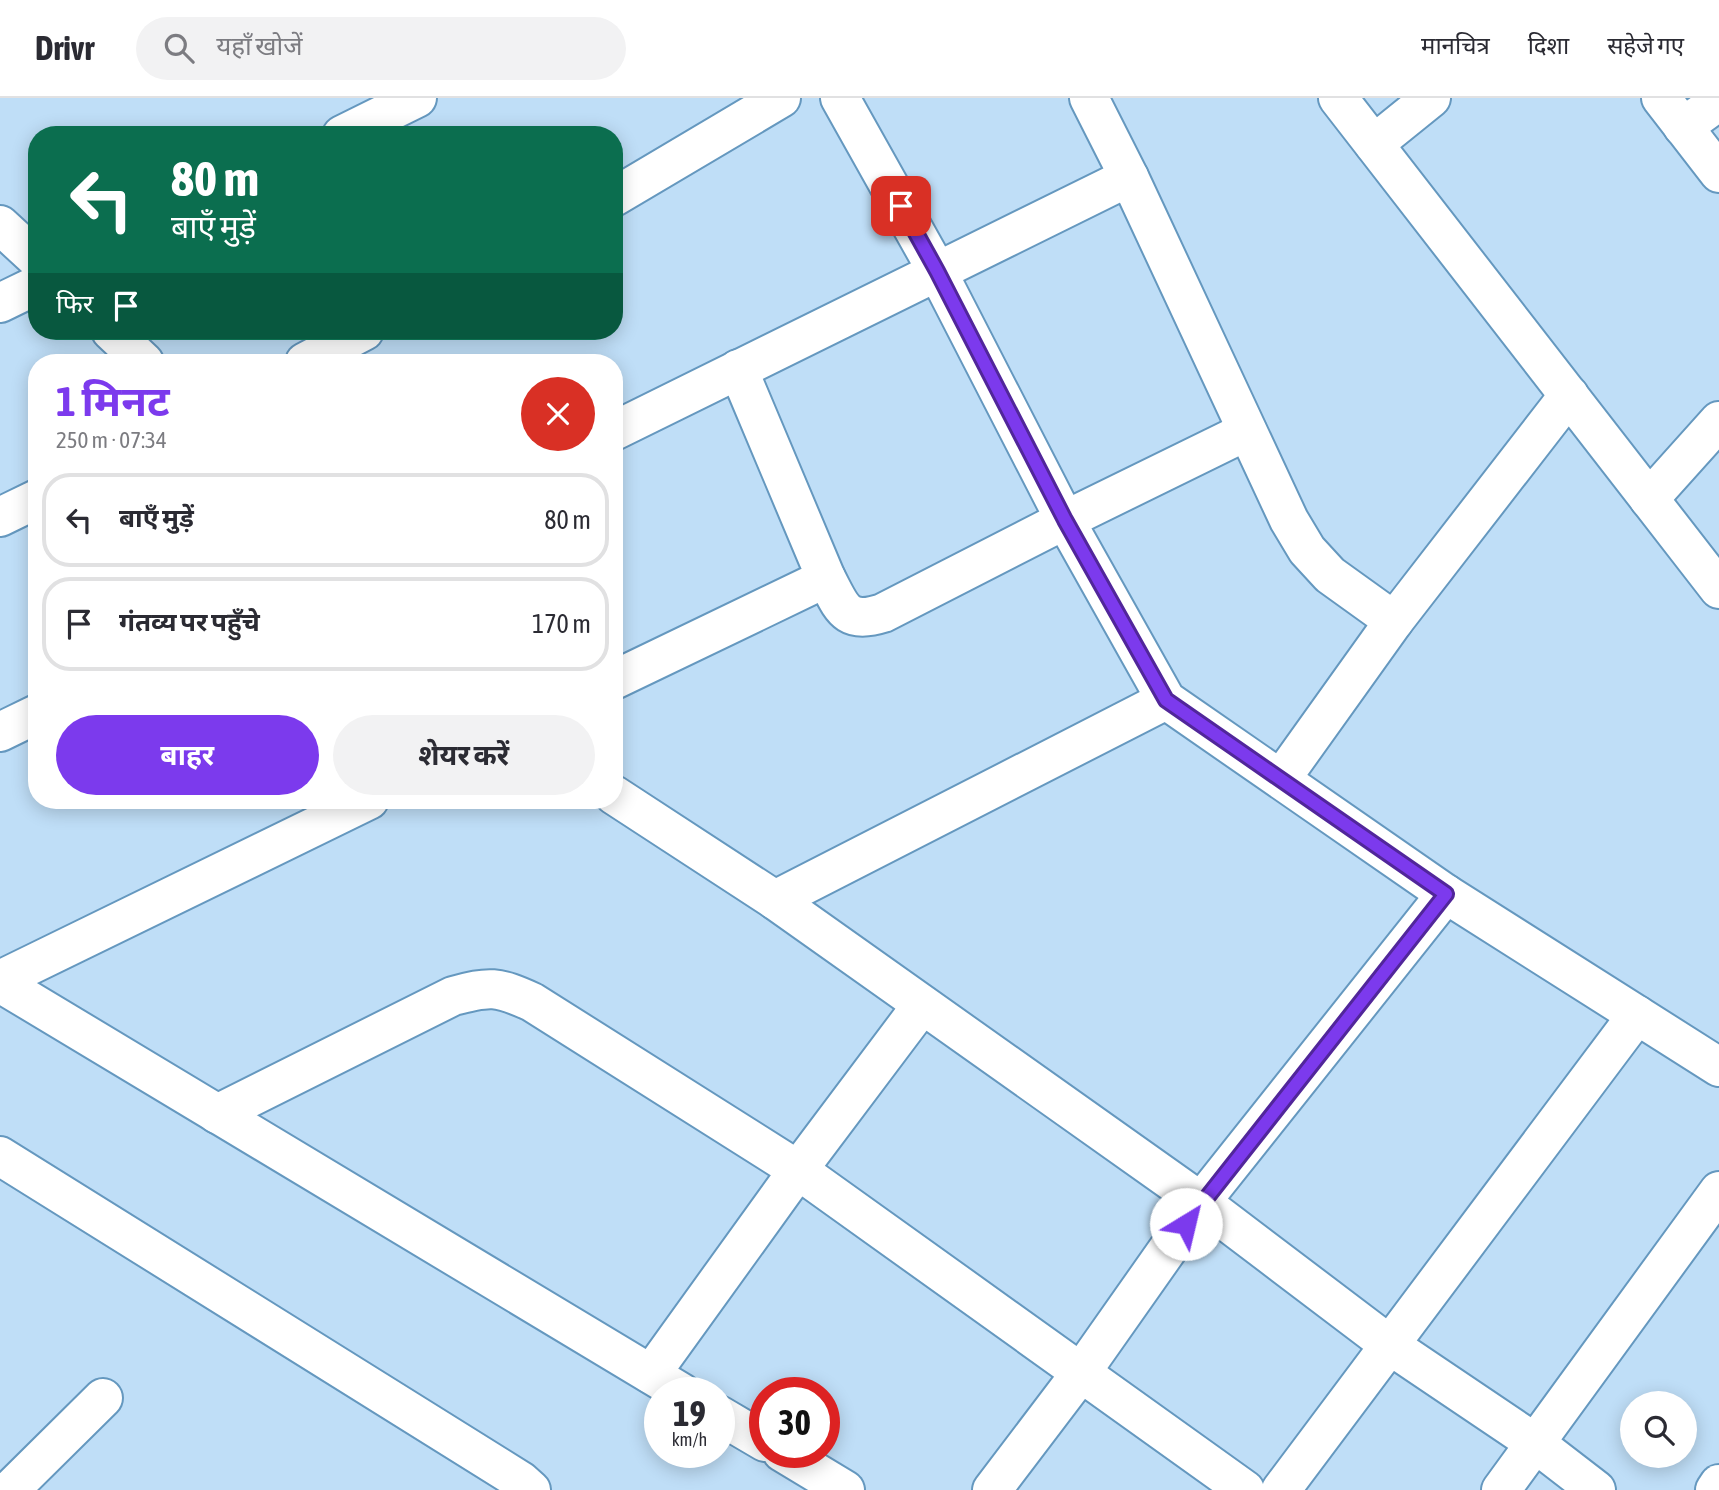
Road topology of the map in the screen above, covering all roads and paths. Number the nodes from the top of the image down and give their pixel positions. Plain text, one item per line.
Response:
1 (417, 98) edge
2 (781, 98) edge
3 (840, 98) edge
4 (1089, 98) edge
5 (1338, 98) edge
6 (1431, 98) edge
7 (1719, 101) edge
8 (1672, 113) edge
9 (360, 126) edge
10 (1374, 144) junction
11 (1719, 173) edge
12 (1129, 177) junction
13 (623, 192) edge
14 (0, 225) edge
15 (28, 251) edge
16 (937, 271) junction
17 (28, 289) edge
18 (0, 303) edge
19 (121, 340) edge
20 (347, 340) edge
21 (135, 354) edge
22 (320, 354) edge
23 (738, 369) junction
24 (1569, 395) junction
25 (1719, 421) edge
26 (623, 426) edge
27 (1247, 431) junction
28 (1649, 499) junction
29 (28, 503) edge
30 (0, 517) edge
31 (1065, 520) junction
32 (826, 578) junction
33 (1719, 589) edge
34 (1394, 621) junction
35 (623, 676) edge
36 (1166, 700) junction
37 (28, 718) edge
38 (0, 732) edge
39 (1281, 779) junction
40 (623, 801) edge
41 (351, 809) edge
42 (1446, 894) junction
43 (775, 900) junction
44 (0, 982) edge
45 (922, 1005) junction
46 (1637, 1015) junction
47 (1719, 1067) edge
48 (217, 1114) junction
49 (0, 1156) edge
50 (798, 1170) junction
51 (1719, 1191) edge
52 (1201, 1202) junction
53 (1391, 1346) junction
54 (1080, 1374) junction
55 (655, 1377) edge
56 (671, 1377) edge
57 (103, 1398) dead end
58 (1535, 1443) junction
59 (809, 1468) edge
60 (1719, 1484) edge
61 (9, 1486) edge
62 (531, 1490) edge
63 (845, 1490) edge
64 (992, 1490) edge
65 (1245, 1490) edge
66 (1281, 1490) edge
67 (1501, 1490) edge
68 (1596, 1490) edge
69 (1715, 1490) edge

1 - 9 street
2 - 13 street
3 - 16 street
4 - 12 street
5 - 10 street
6 - 10 street
7 - 8 street
8 - 11 street
10 - 24 street
12 - 16 street
12 - 27 street
14 - 15 street
16 - 23 street
16 - 31 street
17 - 18 street
19 - 21 street
20 - 22 street
23 - 26 street
23 - 32 street
24 - 28 street
24 - 34 street
25 - 28 street
27 - 31 street
27 - 34 street
28 - 33 street
29 - 30 street
31 - 32 street
31 - 36 street
32 - 35 street
34 - 39 street
36 - 39 street
36 - 43 street
37 - 38 street
39 - 42 street
40 - 43 street
41 - 44 street
42 - 46 street
42 - 52 street
43 - 45 street
44 - 48 street
45 - 50 street
45 - 52 street
46 - 47 street
46 - 53 street
48 - 50 street
48 - 55 street
49 - 62 street
50 - 54 street
50 - 56 street
51 - 58 street
52 - 53 street
52 - 54 street
53 - 58 street
53 - 66 street
54 - 64 street
54 - 65 street
57 - 61 street
58 - 67 street
58 - 68 street
59 - 63 street
60 - 69 street

